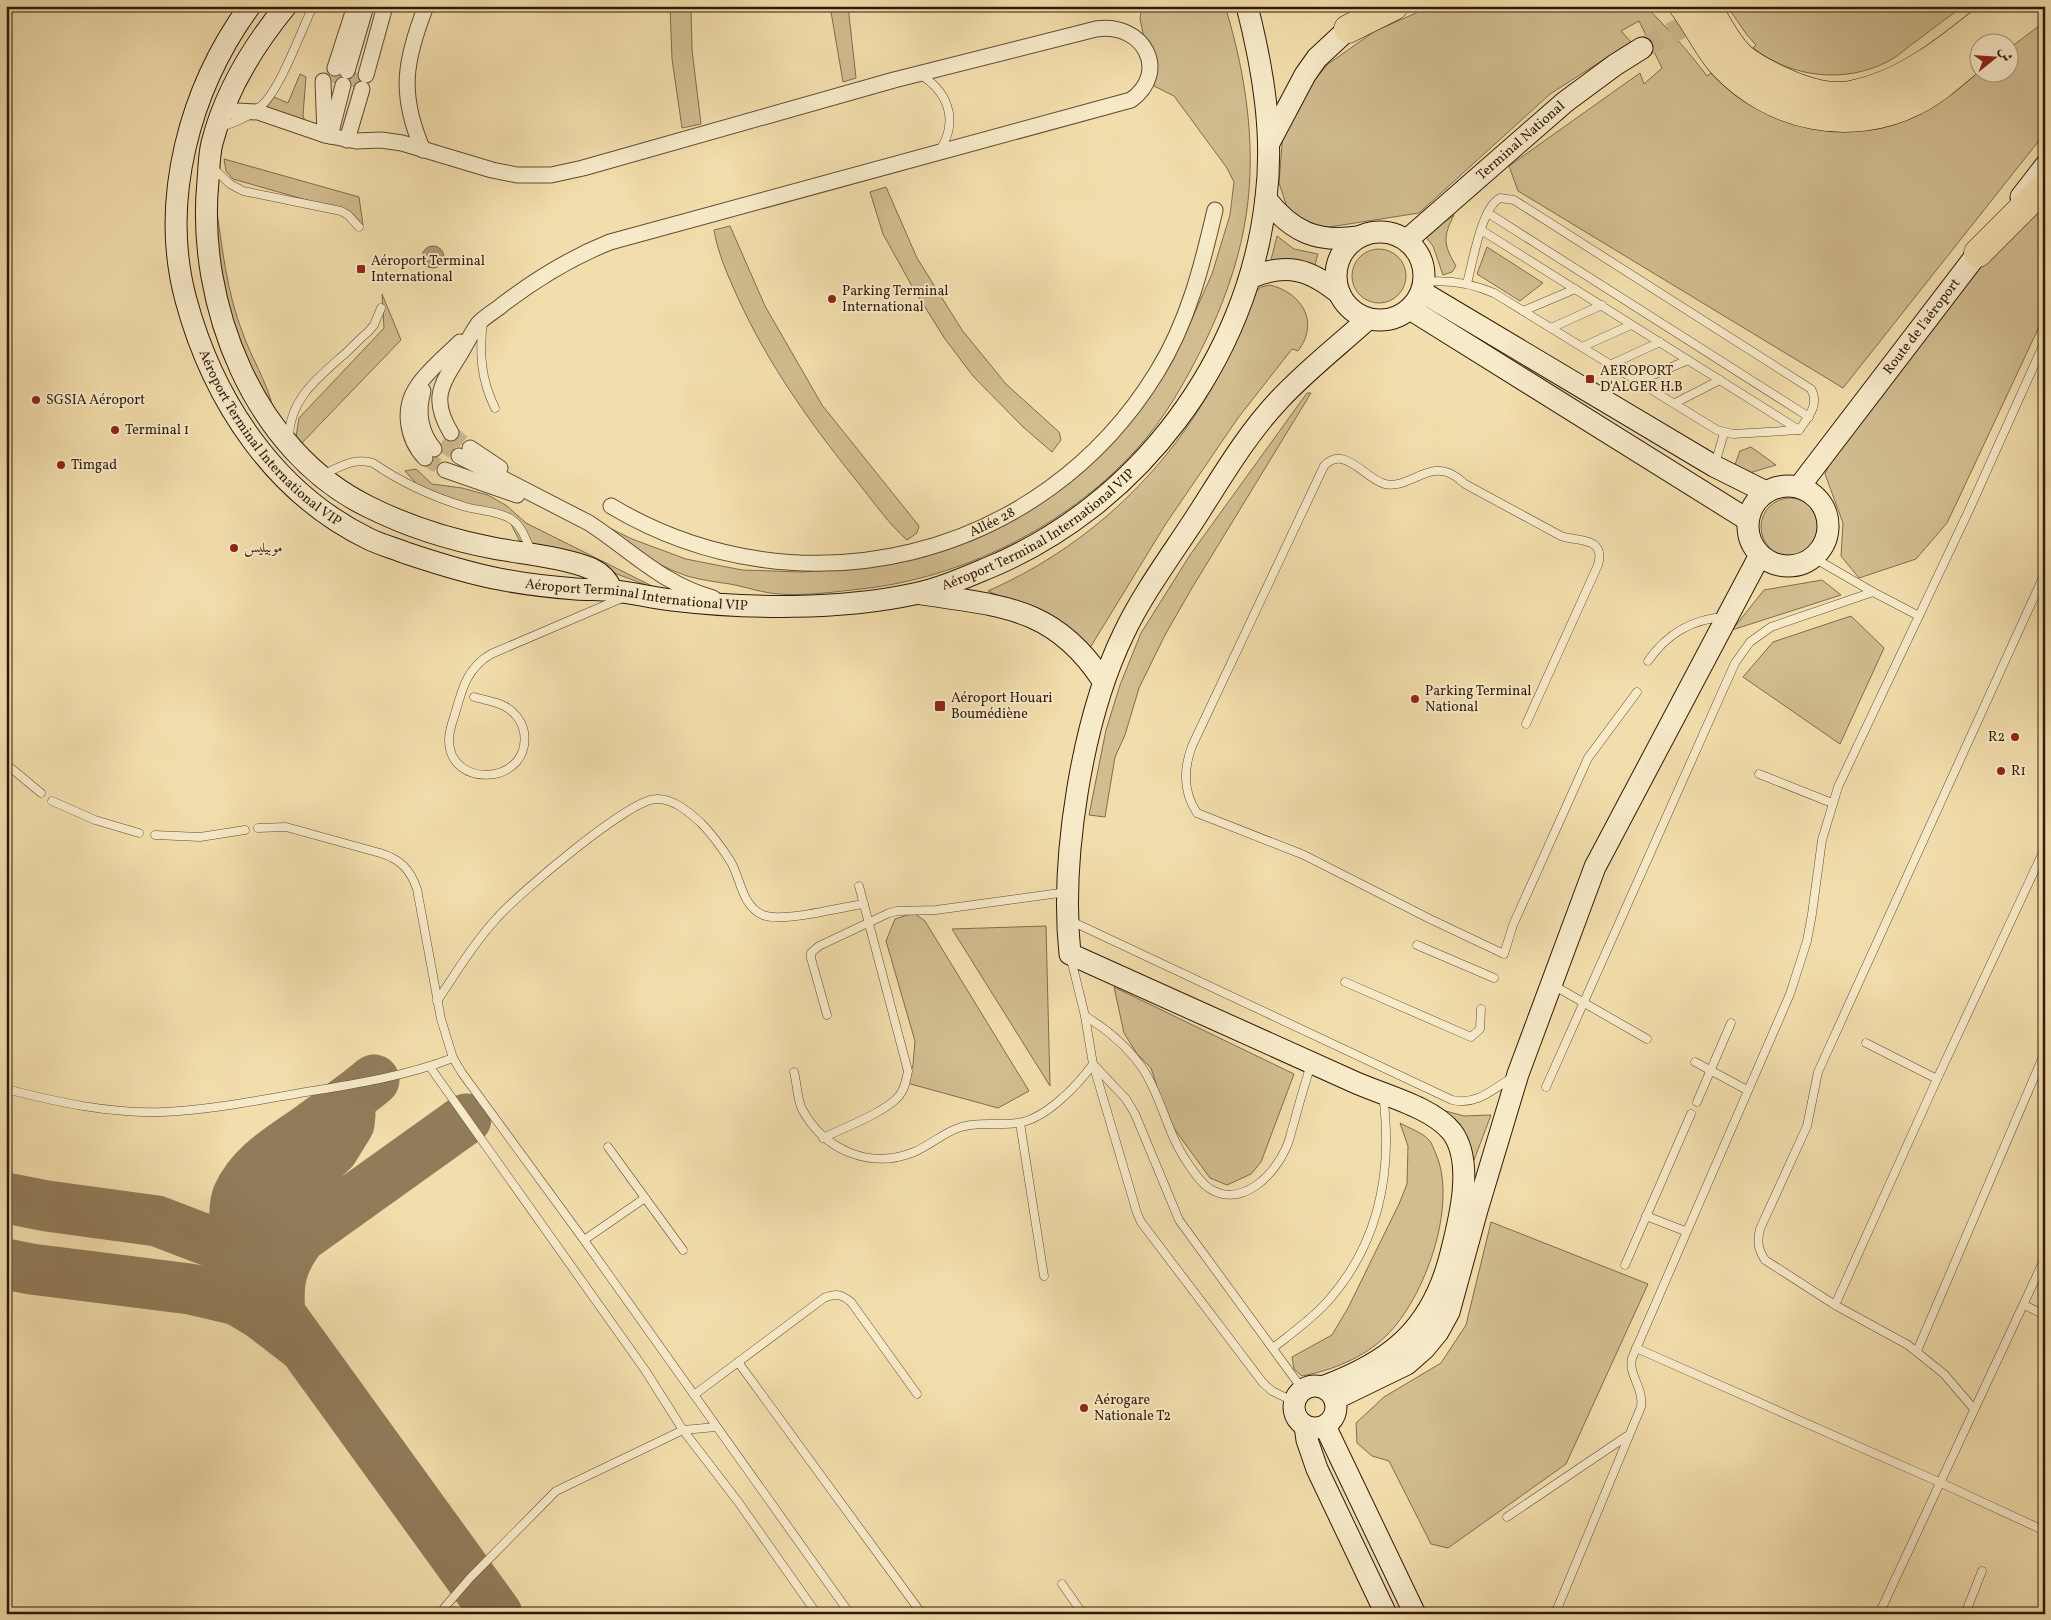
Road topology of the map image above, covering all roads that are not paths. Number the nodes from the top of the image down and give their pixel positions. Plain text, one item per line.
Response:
1 (250, 6) edge
2 (286, 6) edge
3 (313, 6) edge
4 (347, 6) edge
5 (355, 6) edge
6 (366, 6) edge
7 (378, 6) edge
8 (385, 6) edge
9 (426, 6) edge
10 (1247, 6) edge
11 (1373, 6) edge
12 (1394, 6) edge
13 (1683, 6) edge
14 (1707, 6) edge
15 (2001, 6) edge
16 (2042, 6) edge
17 (1348, 29) junction
18 (2007, 32) edge
19 (1642, 48) tunnel mouth
20 (1968, 58) edge
21 (1942, 67) junction
22 (919, 74) junction
23 (344, 78) junction
24 (254, 112) junction
25 (220, 120) junction
26 (335, 137) junction
27 (1269, 143) junction
28 (423, 150) junction
29 (938, 153) junction
30 (210, 164) junction
31 (2045, 166) edge
32 (2045, 186) edge
33 (1266, 199) junction
34 (1215, 210) dead end
35 (1488, 213) junction
36 (359, 227) dead end
37 (1481, 230) junction
38 (1358, 237) junction
39 (1407, 240) junction
40 (1978, 252) junction
41 (1250, 278) junction
42 (1467, 283) junction
43 (1575, 289) junction
44 (1340, 294) junction
45 (1419, 294) junction
46 (1602, 305) junction
47 (381, 308) dead end
48 (1523, 311) junction
49 (1368, 319) junction
50 (481, 321) junction
51 (1631, 325) junction
52 (1551, 328) junction
53 (2045, 341) edge
54 (1660, 342) junction
55 (1582, 347) junction
56 (1688, 360) junction
57 (1612, 364) junction
58 (1720, 380) junction
59 (1639, 381) junction
60 (1675, 403) junction
61 (495, 408) dead end
62 (1809, 417) junction
63 (1799, 430) junction
64 (1724, 433) junction
65 (289, 444) junction
66 (1714, 466) junction
67 (320, 476) junction
68 (1799, 487) junction
69 (1766, 492) junction
70 (611, 506) dead end
71 (568, 513) junction
72 (1748, 520) junction
73 (532, 554) junction
74 (1760, 555) junction
75 (1814, 558) junction
76 (2045, 574) edge
77 (622, 592) junction
78 (1873, 592) junction
79 (917, 594) junction
80 (752, 605) junction
81 (1919, 616) junction
82 (1727, 617) junction
83 (1648, 661) dead end
84 (1103, 681) junction
85 (1637, 692) dead end
86 (474, 697) dead end
87 (1526, 724) dead end
88 (6, 764) edge
89 (1759, 774) dead end
90 (41, 793) dead end
91 (52, 800) dead end
92 (1832, 803) junction
93 (258, 828) dead end
94 (245, 830) dead end
95 (139, 833) dead end
96 (155, 835) dead end
97 (2045, 848) edge
98 (859, 886) dead end
99 (1067, 892) junction
100 (864, 904) junction
101 (1067, 919) junction
102 (869, 922) junction
103 (1417, 946) dead end
104 (1070, 954) junction
105 (1494, 978) dead end
106 (1345, 982) dead end
107 (1551, 984) junction
108 (437, 1001) junction
109 (1583, 1002) junction
110 (1481, 1009) dead end
111 (827, 1015) dead end
112 (1085, 1016) junction
113 (1731, 1022) dead end
114 (1647, 1039) dead end
115 (1866, 1043) dead end
116 (2045, 1052) edge
117 (453, 1058) junction
118 (1311, 1062) junction
119 (1695, 1062) dead end
120 (1094, 1064) junction
121 (430, 1067) junction
122 (1711, 1070) junction
123 (794, 1072) dead end
124 (1518, 1074) junction
125 (1937, 1079) junction
126 (1546, 1087) dead end
127 (6, 1089) edge
128 (1747, 1090) junction
129 (1382, 1094) junction
130 (1697, 1102) dead end
131 (1692, 1114) dead end
132 (1020, 1123) junction
133 (823, 1138) junction
134 (608, 1147) dead end
135 (645, 1198) junction
136 (1646, 1216) junction
137 (1685, 1231) junction
138 (584, 1240) junction
139 (683, 1250) dead end
140 (2044, 1262) edge
141 (1625, 1265) dead end
142 (1044, 1276) dead end
143 (1835, 1305) junction
144 (2024, 1305) junction
145 (2045, 1315) edge
146 (1273, 1348) junction
147 (1636, 1348) junction
148 (1916, 1351) junction
149 (738, 1362) junction
150 (917, 1394) dead end
151 (1314, 1394) junction
152 (694, 1395) junction
153 (1974, 1409) junction
154 (1315, 1426) junction
155 (716, 1427) junction
156 (683, 1430) junction
157 (1628, 1435) junction
158 (1940, 1482) junction
159 (1507, 1517) dead end
160 (2045, 1531) edge
161 (1982, 1570) dead end
162 (1062, 1584) dead end
163 (443, 1614) edge
164 (818, 1614) edge
165 (850, 1614) edge
166 (922, 1614) edge
167 (1083, 1614) edge
168 (1386, 1614) edge
169 (1415, 1614) edge
170 (1555, 1614) edge
171 (1879, 1614) edge
172 (1965, 1614) edge

1 - 77 street, Aéroport Terminal International VIP
2 - 25 street
3 - 24 lane
4 - 23 street
5 - 23 street
6 - 23 street
7 - 23 street
8 - 23 street
9 - 28 street
10 - 27 street, Aéroport Terminal International VIP
11 - 17 street
12 - 17 highway
13 - 21 highway
14 - 21 highway
15 - 21 highway
16 - 18 highway
17 - 27 street
19 - 39 street, Terminal National
20 - 21 highway
22 - 28 street
22 - 29 lane
22 - 29 street
23 - 26 street
23 - 26 street
24 - 25 street
24 - 26 street
25 - 30 street
26 - 28 street
27 - 33 street, Aéroport Terminal International VIP
29 - 50 street
30 - 36 lane
30 - 65 street
31 - 40 street, Route de l'aéroport
32 - 40 highway
33 - 38 street
33 - 41 street, Aéroport Terminal International VIP
34 - 70 street, Allée 28
35 - 37 lane
35 - 62 lane
35 - 62 lane
37 - 42 lane
37 - 43 lane
38 - 39 street
38 - 44 street
39 - 45 street
40 - 68 street, Route de l'aéroport
41 - 44 street
41 - 79 street, Aéroport Terminal International VIP
42 - 45 lane
42 - 48 lane
43 - 46 lane
43 - 48 lane
44 - 49 street
45 - 49 street
45 - 66 street
45 - 72 street
46 - 51 lane
46 - 52 lane
47 - 65 lane
48 - 52 lane
49 - 84 street
50 - 50 street
50 - 61 lane
51 - 54 lane
51 - 55 lane
52 - 55 lane
53 - 81 lane
54 - 56 lane
54 - 57 lane
55 - 57 lane
56 - 58 lane
56 - 59 lane
57 - 59 lane
58 - 60 lane
58 - 63 lane
59 - 60 lane
60 - 64 lane
62 - 63 lane
63 - 64 lane
64 - 66 lane
65 - 67 street
66 - 69 street
67 - 73 street
67 - 73 lane
68 - 69 street
68 - 75 street
69 - 72 street
71 - 71 street
71 - 80 street
72 - 74 street
73 - 77 street
74 - 75 street
74 - 82 street
75 - 78 lane
76 - 143 lane
77 - 80 street, Aéroport Terminal International VIP
77 - 86 lane
78 - 81 lane
78 - 109 lane
79 - 80 street, Aéroport Terminal International VIP
79 - 84 street
81 - 92 lane
82 - 83 lane
82 - 107 street
84 - 99 street
85 - 87 lane
88 - 90 lane
89 - 92 lane
91 - 95 lane
92 - 128 lane
93 - 108 lane
94 - 96 lane
97 - 125 lane
98 - 100 lane
99 - 101 street
99 - 102 lane
100 - 102 lane
100 - 108 lane
101 - 104 street
101 - 124 lane
102 - 111 lane
102 - 133 lane
103 - 105 lane
104 - 112 lane
104 - 118 street
106 - 110 lane
107 - 109 lane
107 - 124 street
108 - 117 lane
109 - 114 lane
109 - 126 lane
112 - 118 lane
112 - 120 lane
113 - 122 lane
115 - 125 lane
116 - 148 lane
117 - 121 lane
117 - 138 lane
118 - 129 street
119 - 122 lane
120 - 132 lane
120 - 146 lane
120 - 151 lane
121 - 127 lane
121 - 156 lane
122 - 128 lane
122 - 130 lane
123 - 133 lane
124 - 151 street
125 - 143 lane
128 - 137 lane
129 - 146 lane
129 - 151 street
131 - 136 lane
132 - 133 lane
132 - 142 lane
134 - 135 lane
135 - 138 lane
135 - 139 lane
136 - 137 lane
136 - 141 lane
137 - 147 lane
138 - 152 lane
140 - 144 lane
143 - 148 lane
144 - 145 lane
144 - 153 lane
146 - 151 lane
147 - 157 lane
147 - 158 lane
148 - 153 lane
149 - 150 lane
149 - 152 lane
149 - 166 lane
151 - 154 street
151 - 154 street
152 - 155 lane
153 - 158 lane
154 - 168 street
154 - 169 street
155 - 156 lane
155 - 165 lane
156 - 163 lane
156 - 164 lane
157 - 159 lane
157 - 170 lane
158 - 160 lane
158 - 171 lane
161 - 172 lane
162 - 167 lane

